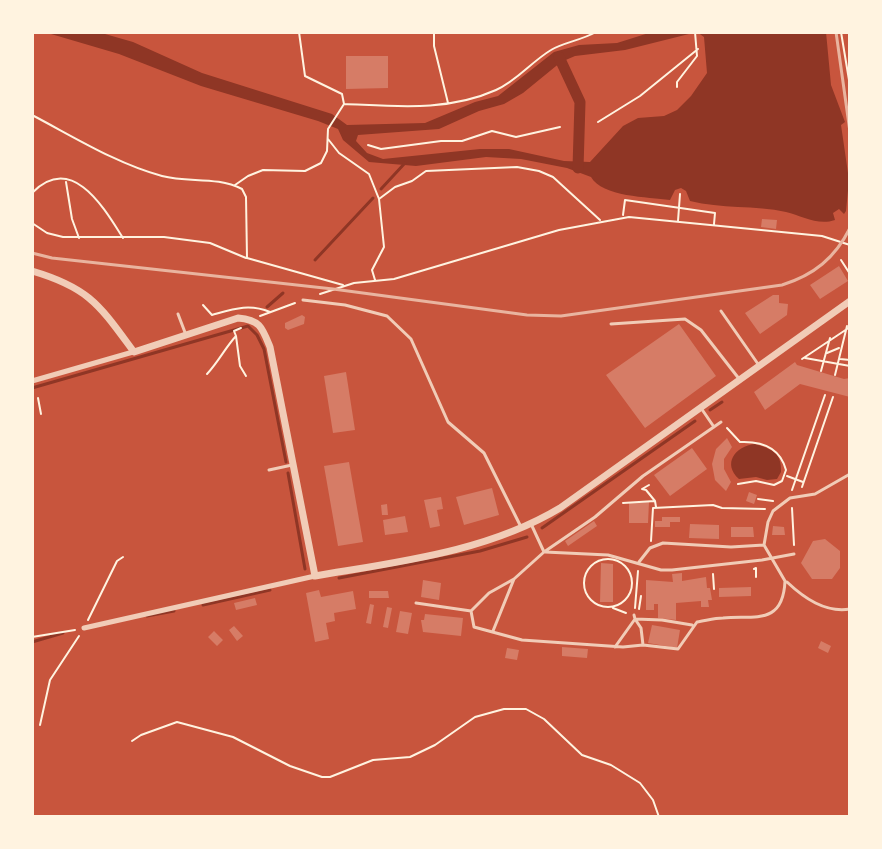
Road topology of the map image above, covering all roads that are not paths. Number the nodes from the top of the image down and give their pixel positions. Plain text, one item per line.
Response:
1 (32, 271) edge
2 (303, 300) road end
3 (850, 301) edge
4 (721, 311) dead end
5 (178, 314) dead end
6 (611, 324) dead end
7 (186, 335) junction
8 (134, 352) junction
9 (761, 367) junction
10 (740, 380) junction
11 (32, 381) edge
12 (701, 408) junction
13 (721, 422) road end
14 (714, 427) junction
15 (292, 465) junction
16 (269, 470) dead end
17 (850, 474) edge
18 (532, 525) junction
19 (522, 529) junction
20 (764, 545) junction
21 (544, 552) junction
22 (794, 554) road end
23 (773, 557) junction
24 (639, 562) junction
25 (315, 576) junction
26 (514, 579) junction
27 (785, 581) junction
28 (416, 603) dead end
29 (850, 609) edge
30 (471, 611) junction
31 (635, 617) junction
32 (692, 625) junction
33 (84, 628) road end
34 (493, 632) junction
35 (643, 645) junction
36 (615, 647) junction

1 - 8 street
2 - 19 lane
3 - 9 street
4 - 9 lane
5 - 7 lane
6 - 10 lane
7 - 8 street
7 - 15 street
8 - 11 street
9 - 10 street
10 - 12 street
12 - 14 lane
12 - 18 street
13 - 14 lane
14 - 21 lane
15 - 16 lane
15 - 25 street
17 - 20 lane
18 - 19 street
18 - 21 lane
19 - 25 street
20 - 23 lane
20 - 24 lane
21 - 24 lane
21 - 26 lane
22 - 23 lane
23 - 24 lane
23 - 27 lane
25 - 33 street
26 - 30 lane
26 - 34 lane
27 - 29 lane
27 - 32 lane
28 - 30 lane
30 - 34 lane
31 - 32 lane
31 - 35 lane
31 - 36 lane
32 - 35 lane
34 - 36 lane
35 - 36 lane

